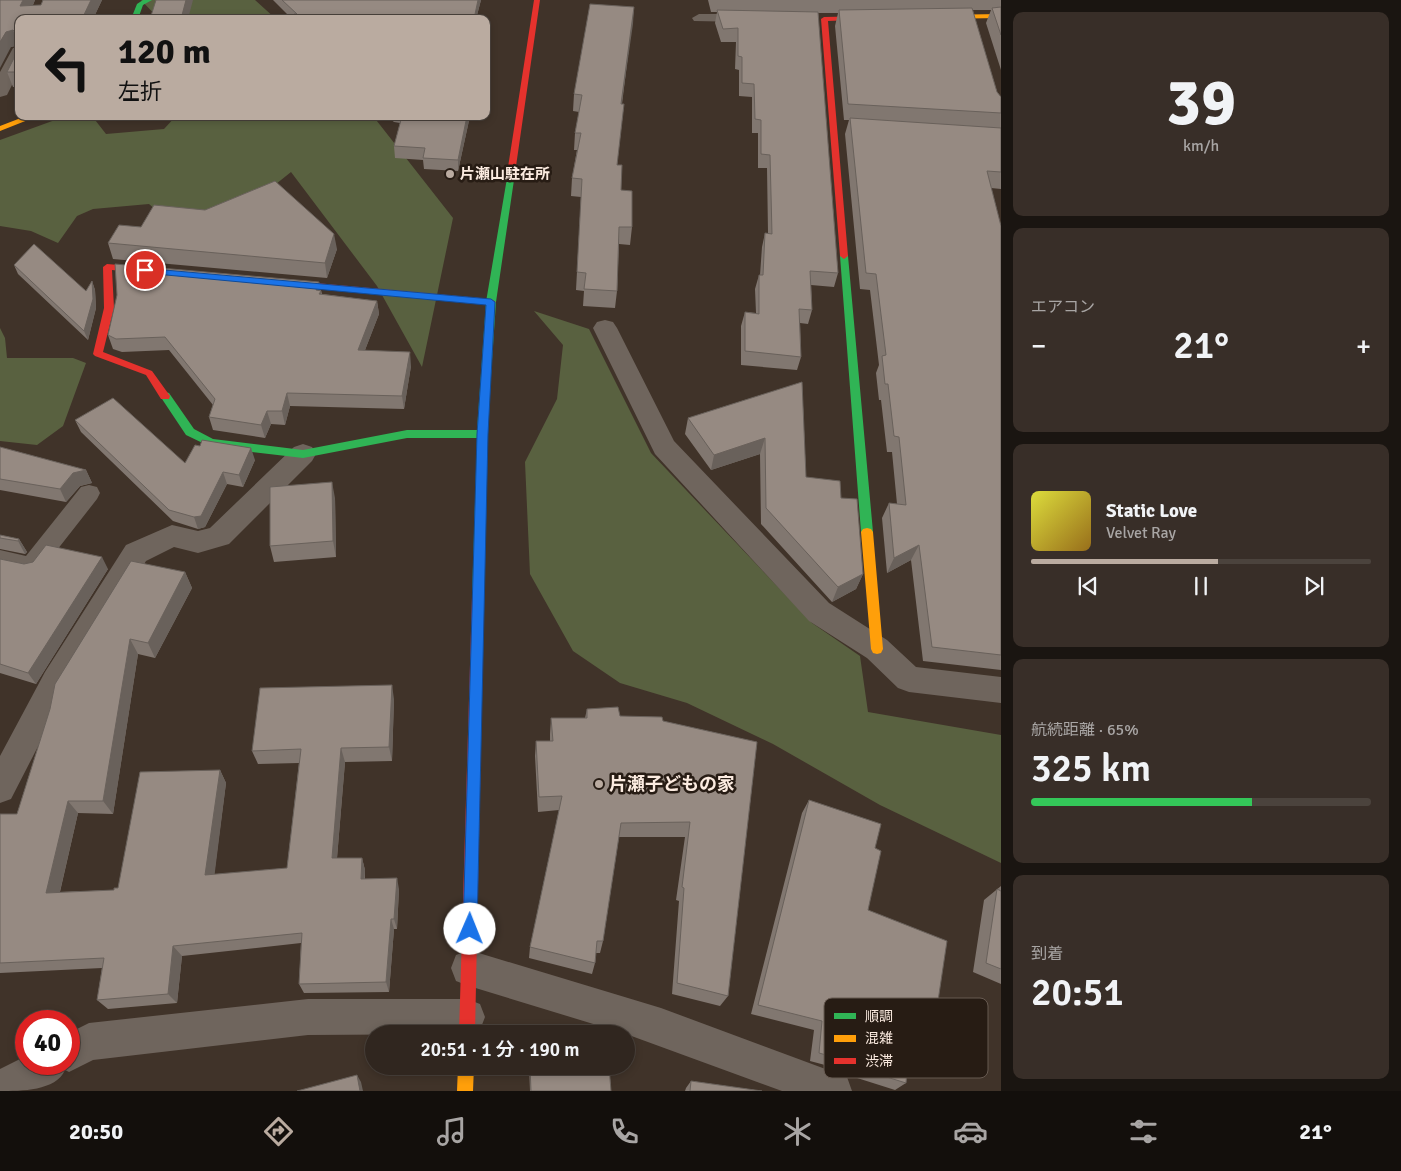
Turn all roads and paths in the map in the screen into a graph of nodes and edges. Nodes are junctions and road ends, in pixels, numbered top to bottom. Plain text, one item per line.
1 (149, 0) edge
2 (537, 0) edge
3 (136, 15) edge
4 (974, 16) junction
5 (1001, 16) edge
6 (924, 17) edge
7 (699, 18) dead end
8 (757, 18) edge
9 (884, 18) edge
10 (980, 34) edge
11 (15, 60) edge
12 (0, 91) edge
13 (23, 120) edge
14 (833, 127) junction
15 (0, 128) edge
16 (853, 128) edge
17 (166, 272) edge
18 (274, 282) edge
19 (491, 302) junction
20 (605, 328) dead end
21 (482, 434) junction
22 (303, 454) junction
23 (88, 494) dead end
24 (0, 559) edge
25 (878, 649) junction
26 (1001, 690) edge
27 (0, 788) edge
28 (469, 968) junction
29 (449, 1025) edge
30 (467, 1025) edge
31 (80, 1047) edge
32 (28, 1075) edge
33 (466, 1075) edge
34 (0, 1090) edge
35 (465, 1091) edge
36 (833, 1091) edge

1 - 3 street
2 - 19 street
4 - 5 street
4 - 6 street
4 - 10 street
7 - 8 lane
9 - 14 street
11 - 12 street
13 - 15 street
14 - 16 street
14 - 25 street
17 - 22 street
18 - 19 street
19 - 21 street
20 - 25 street
21 - 22 street
21 - 28 street
22 - 27 street
23 - 24 lane
25 - 26 street
28 - 30 street
28 - 36 street
29 - 31 street
32 - 34 street
33 - 35 street

